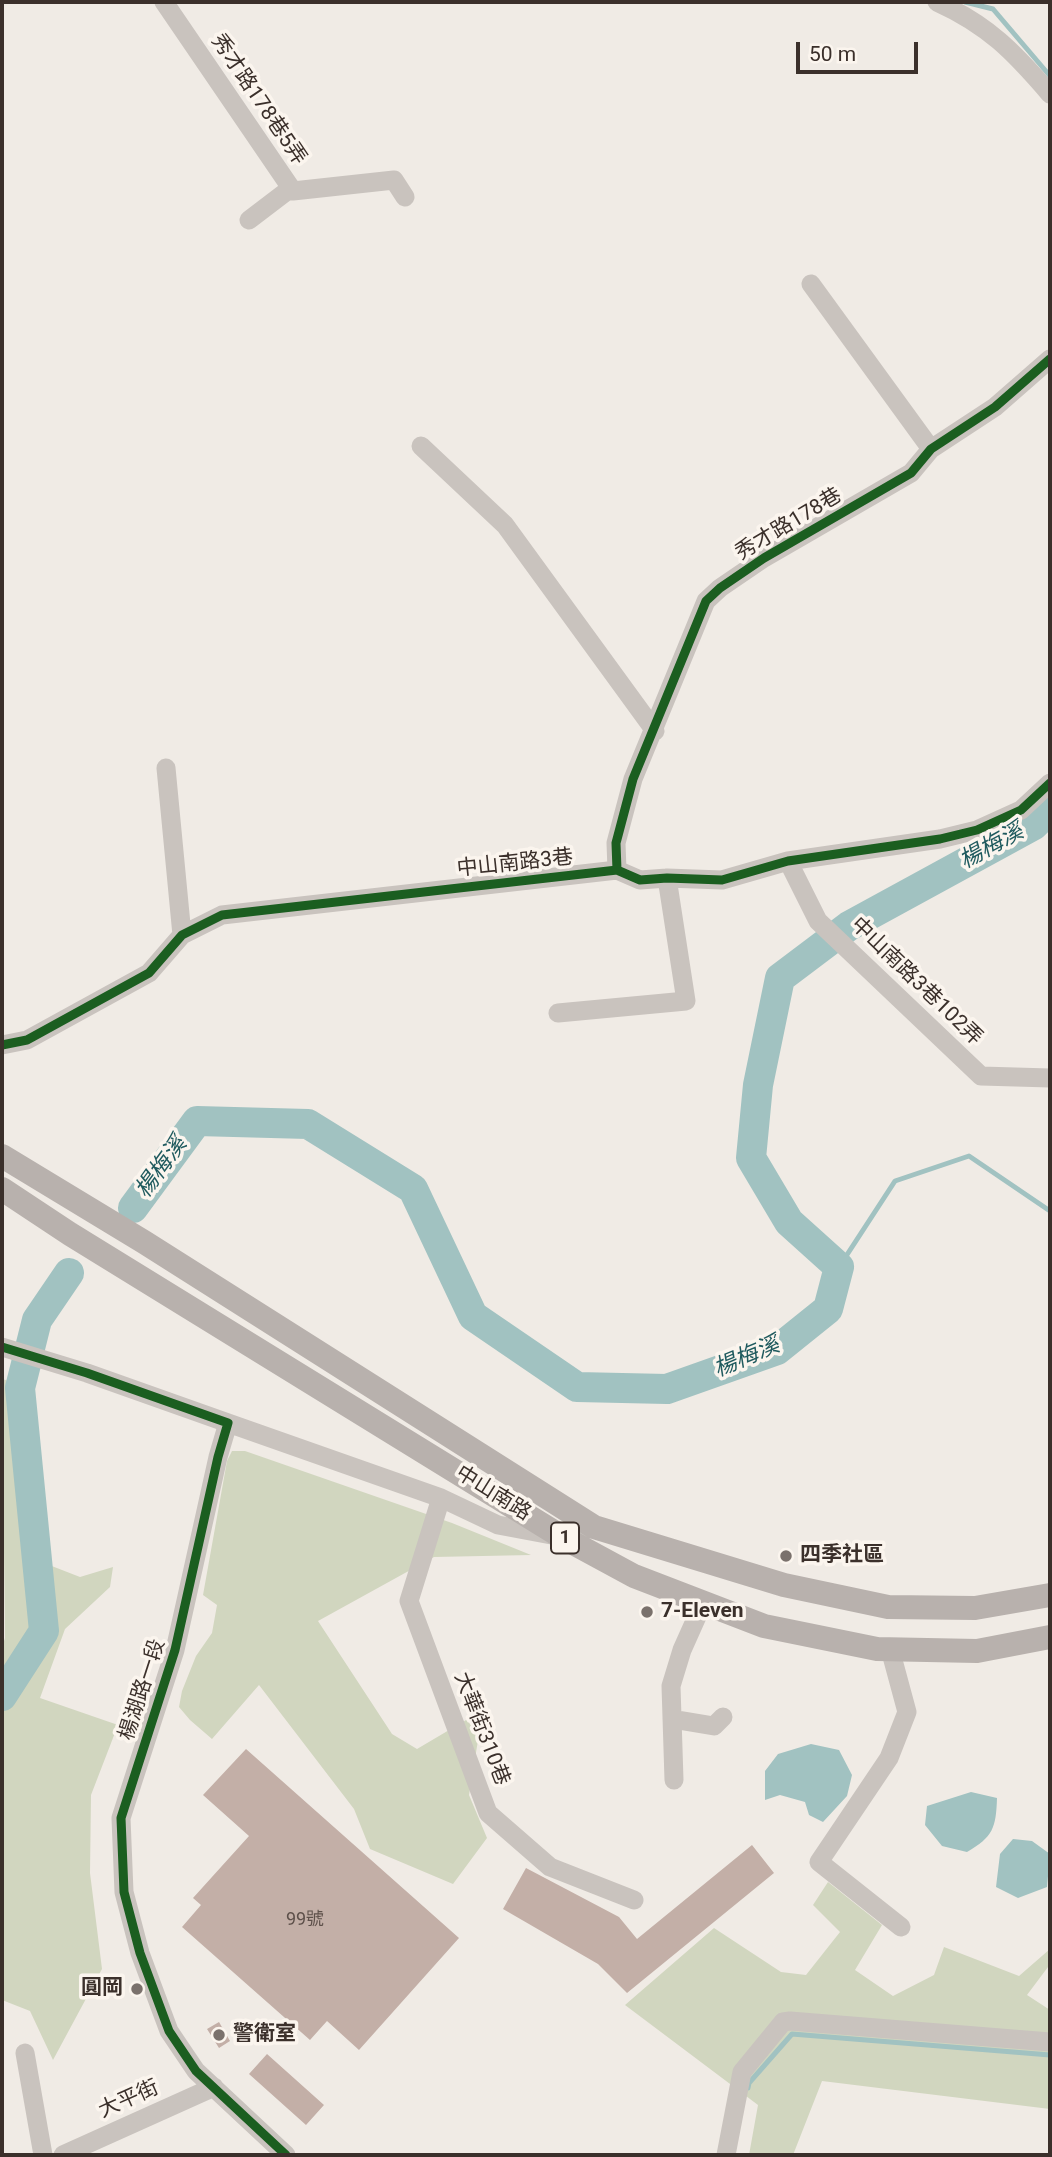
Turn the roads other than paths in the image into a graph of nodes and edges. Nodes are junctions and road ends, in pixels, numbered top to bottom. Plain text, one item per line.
1 (164, 2) edge
2 (937, 2) edge
3 (1050, 94) edge
4 (291, 188) junction
5 (405, 197) dead end
6 (249, 220) dead end
7 (811, 284) dead end
8 (1050, 359) edge
9 (421, 446) dead end
10 (930, 449) junction
11 (654, 731) junction
12 (166, 768) dead end
13 (1050, 783) edge
14 (788, 860) junction
15 (617, 870) junction
16 (667, 877) junction
17 (182, 935) junction
18 (558, 1013) dead end
19 (2, 1045) edge
20 (1050, 1078) edge
21 (2, 1156) edge
22 (2, 1189) edge
23 (2, 1347) edge
24 (228, 1423) junction
25 (441, 1498) junction
26 (594, 1527) junction
27 (562, 1537) junction
28 (1050, 1595) edge
29 (703, 1603) junction
30 (1050, 1637) edge
31 (890, 1649) junction
32 (723, 1717) dead end
33 (672, 1719) junction
34 (674, 1780) dead end
35 (634, 1900) dead end
36 (901, 1927) dead end
37 (1050, 2042) edge
38 (25, 2053) dead end
39 (214, 2087) junction
40 (43, 2155) edge
41 (63, 2155) edge
42 (286, 2155) edge
43 (726, 2155) edge

1 - 4 street, 秀才路178巷5弄
2 - 3 street
4 - 5 street, 秀才路178巷5弄
4 - 6 street
7 - 10 street
8 - 10 street, 秀才路178巷
9 - 11 street
10 - 11 street, 秀才路178巷
11 - 15 street, 秀才路178巷
12 - 17 street
13 - 14 street, 中山南路3巷
14 - 16 street, 中山南路3巷
14 - 20 street, 中山南路3巷102弄
15 - 16 street, 中山南路3巷
15 - 17 street, 中山南路3巷
16 - 18 street
17 - 19 street, 中山南路3巷
21 - 26 main road, 中山南路 / 1
22 - 27 main road, 中山南路 / 1
23 - 24 street
24 - 25 street
24 - 39 street, 楊湖路一段
25 - 27 street
25 - 35 street, 大華街310巷
26 - 27 street
26 - 28 main road, 中山南路 / 1
27 - 29 main road, 中山南路 / 1
29 - 31 main road, 中山南路 / 1
29 - 33 street
30 - 31 main road, 中山南路 / 1
31 - 36 street
32 - 33 street
33 - 34 street
37 - 43 street
38 - 40 street
39 - 41 street, 大平街
39 - 42 street, 楊湖路一段

